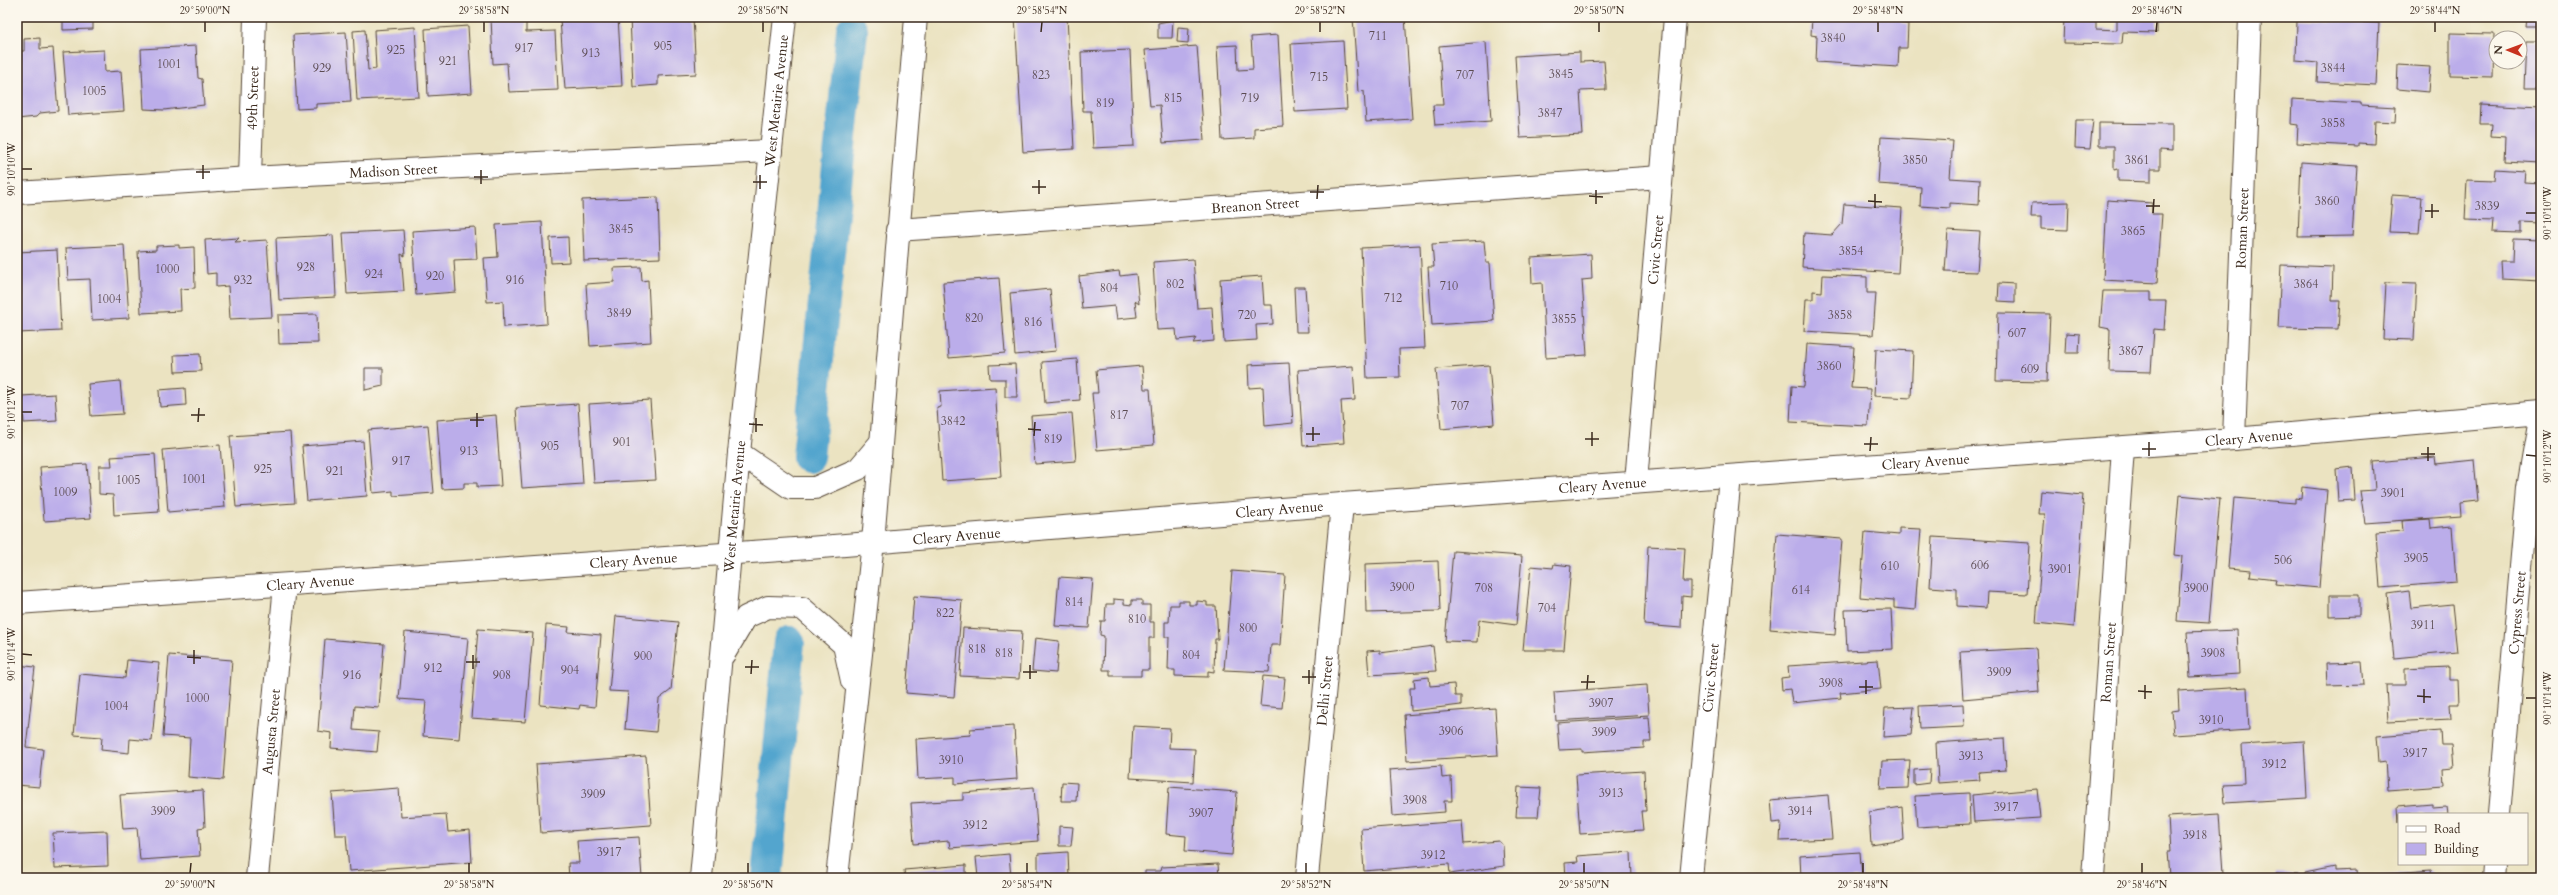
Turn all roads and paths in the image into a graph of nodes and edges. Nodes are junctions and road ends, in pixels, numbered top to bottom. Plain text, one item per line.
1 (255, 17) edge
2 (785, 17) edge
3 (906, 17) edge
4 (916, 17) edge
5 (1675, 17) edge
6 (2250, 17) edge
7 (912, 50) junction
8 (771, 150) junction
9 (1661, 177) junction
10 (250, 178) junction
11 (17, 193) edge
12 (897, 230) junction
13 (2541, 412) edge
14 (2234, 440) junction
15 (881, 442) junction
16 (2123, 448) junction
17 (739, 453) junction
18 (1730, 477) junction
19 (1636, 482) junction
20 (1342, 504) junction
21 (873, 542) junction
22 (730, 553) junction
23 (286, 585) junction
24 (17, 603) edge
25 (721, 659) junction
26 (856, 702) junction
27 (2499, 813) edge
28 (2494, 865) edge
29 (257, 878) edge
30 (701, 878) edge
31 (837, 878) edge
32 (1307, 878) edge
33 (1691, 878) edge
34 (2092, 878) edge
35 (2493, 878) edge

1 - 10 street, 49th Street
2 - 8 street, West Metairie Avenue
3 - 7 street
4 - 7 street
5 - 9 street, Civic Street
6 - 14 street, Roman Street
7 - 12 street
8 - 10 street, Madison Street
8 - 17 street, West Metairie Avenue
9 - 12 street, Breanon Street
9 - 19 street, Civic Street
10 - 11 street, Madison Street
12 - 15 street
13 - 14 street, Cleary Avenue
13 - 27 street, Cypress Street
14 - 16 street, Cleary Avenue
15 - 17 street
15 - 21 street
16 - 18 street, Cleary Avenue
16 - 34 street, Roman Street
17 - 22 street, West Metairie Avenue
18 - 19 street, Cleary Avenue
18 - 33 street, Civic Street
19 - 20 street, Cleary Avenue
20 - 21 street, Cleary Avenue
20 - 32 street, Delhi Street
21 - 22 street, Cleary Avenue
21 - 26 street
22 - 23 street, Cleary Avenue
22 - 25 street, West Metairie Avenue
23 - 24 street, Cleary Avenue
23 - 29 street, Augusta Street
25 - 26 street
25 - 30 street, West Metairie Avenue
26 - 31 street
28 - 35 street

